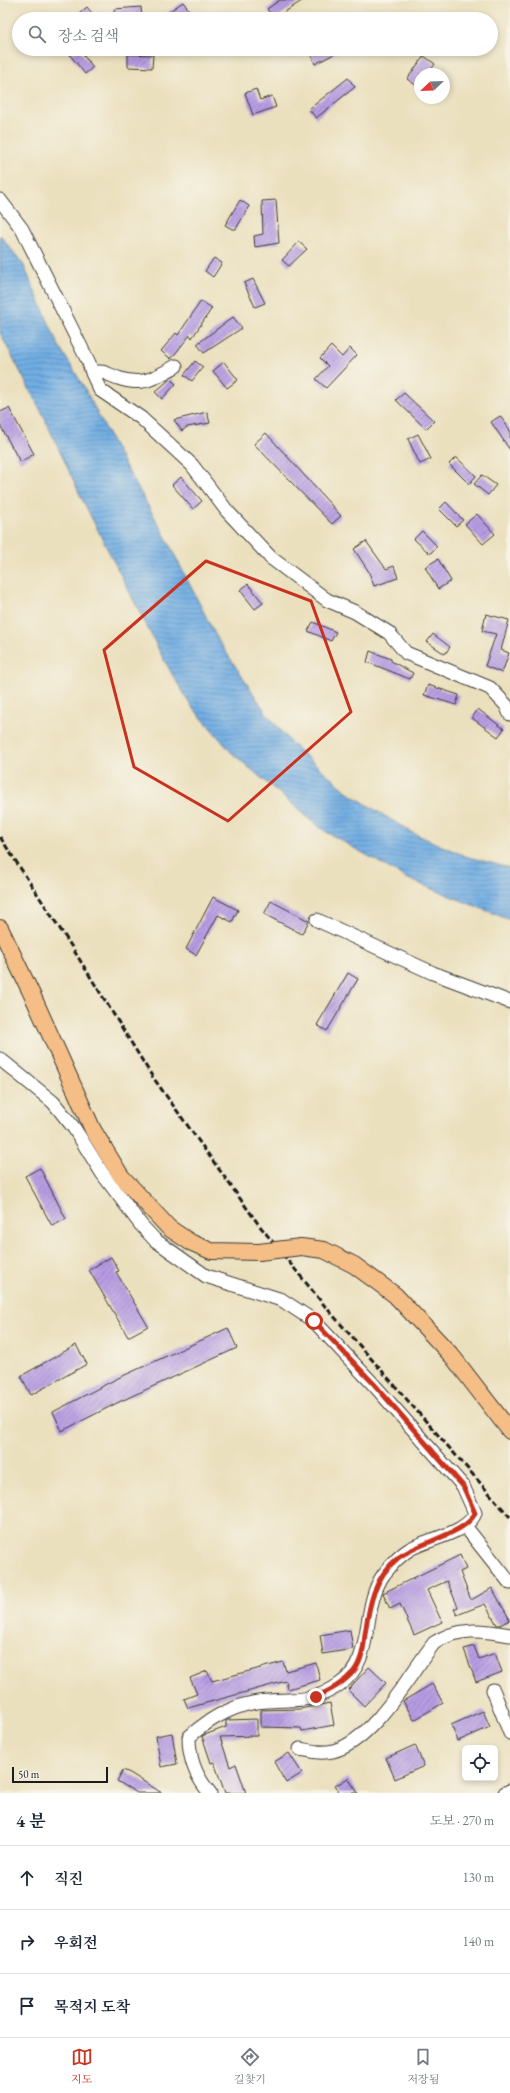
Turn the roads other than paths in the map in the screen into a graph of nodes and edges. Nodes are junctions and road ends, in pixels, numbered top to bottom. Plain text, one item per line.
1 (0, 200) edge
2 (176, 366) dead end
3 (92, 373) junction
4 (510, 714) edge
5 (317, 920) dead end
6 (0, 928) edge
7 (510, 1002) edge
8 (0, 1059) edge
9 (169, 1228) junction
10 (155, 1240) junction
11 (510, 1431) edge
12 (465, 1526) junction
13 (510, 1583) edge
14 (510, 1635) edge
15 (493, 1690) dead end
16 (510, 1733) edge
17 (300, 1749) dead end
18 (510, 1791) edge
19 (210, 1793) edge
20 (505, 1793) edge

1 - 3 street
2 - 3 street
3 - 4 street
5 - 7 street
6 - 9 main road
8 - 10 street
9 - 10 street
9 - 11 main road, bridge
10 - 12 street
12 - 13 street
12 - 19 street
14 - 17 street
15 - 16 street
18 - 20 street

